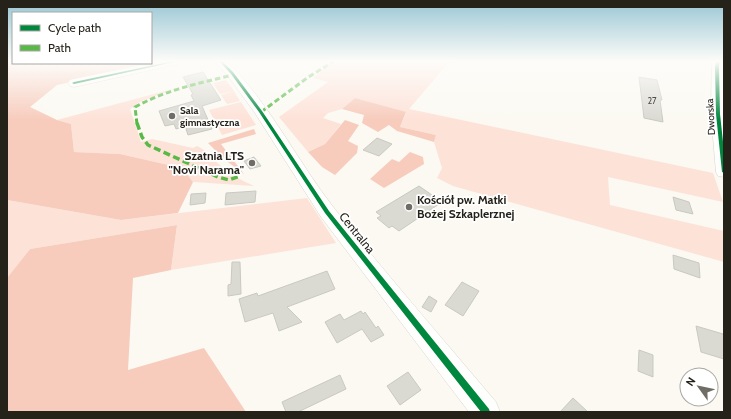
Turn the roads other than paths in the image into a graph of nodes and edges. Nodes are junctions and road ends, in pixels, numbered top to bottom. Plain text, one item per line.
1 (86, 81) edge
2 (238, 81) edge
3 (718, 81) edge
4 (74, 83) dead end
5 (724, 172) edge
6 (486, 412) edge

1 - 4 street
2 - 6 street, Centralna
3 - 5 street, Dworska

